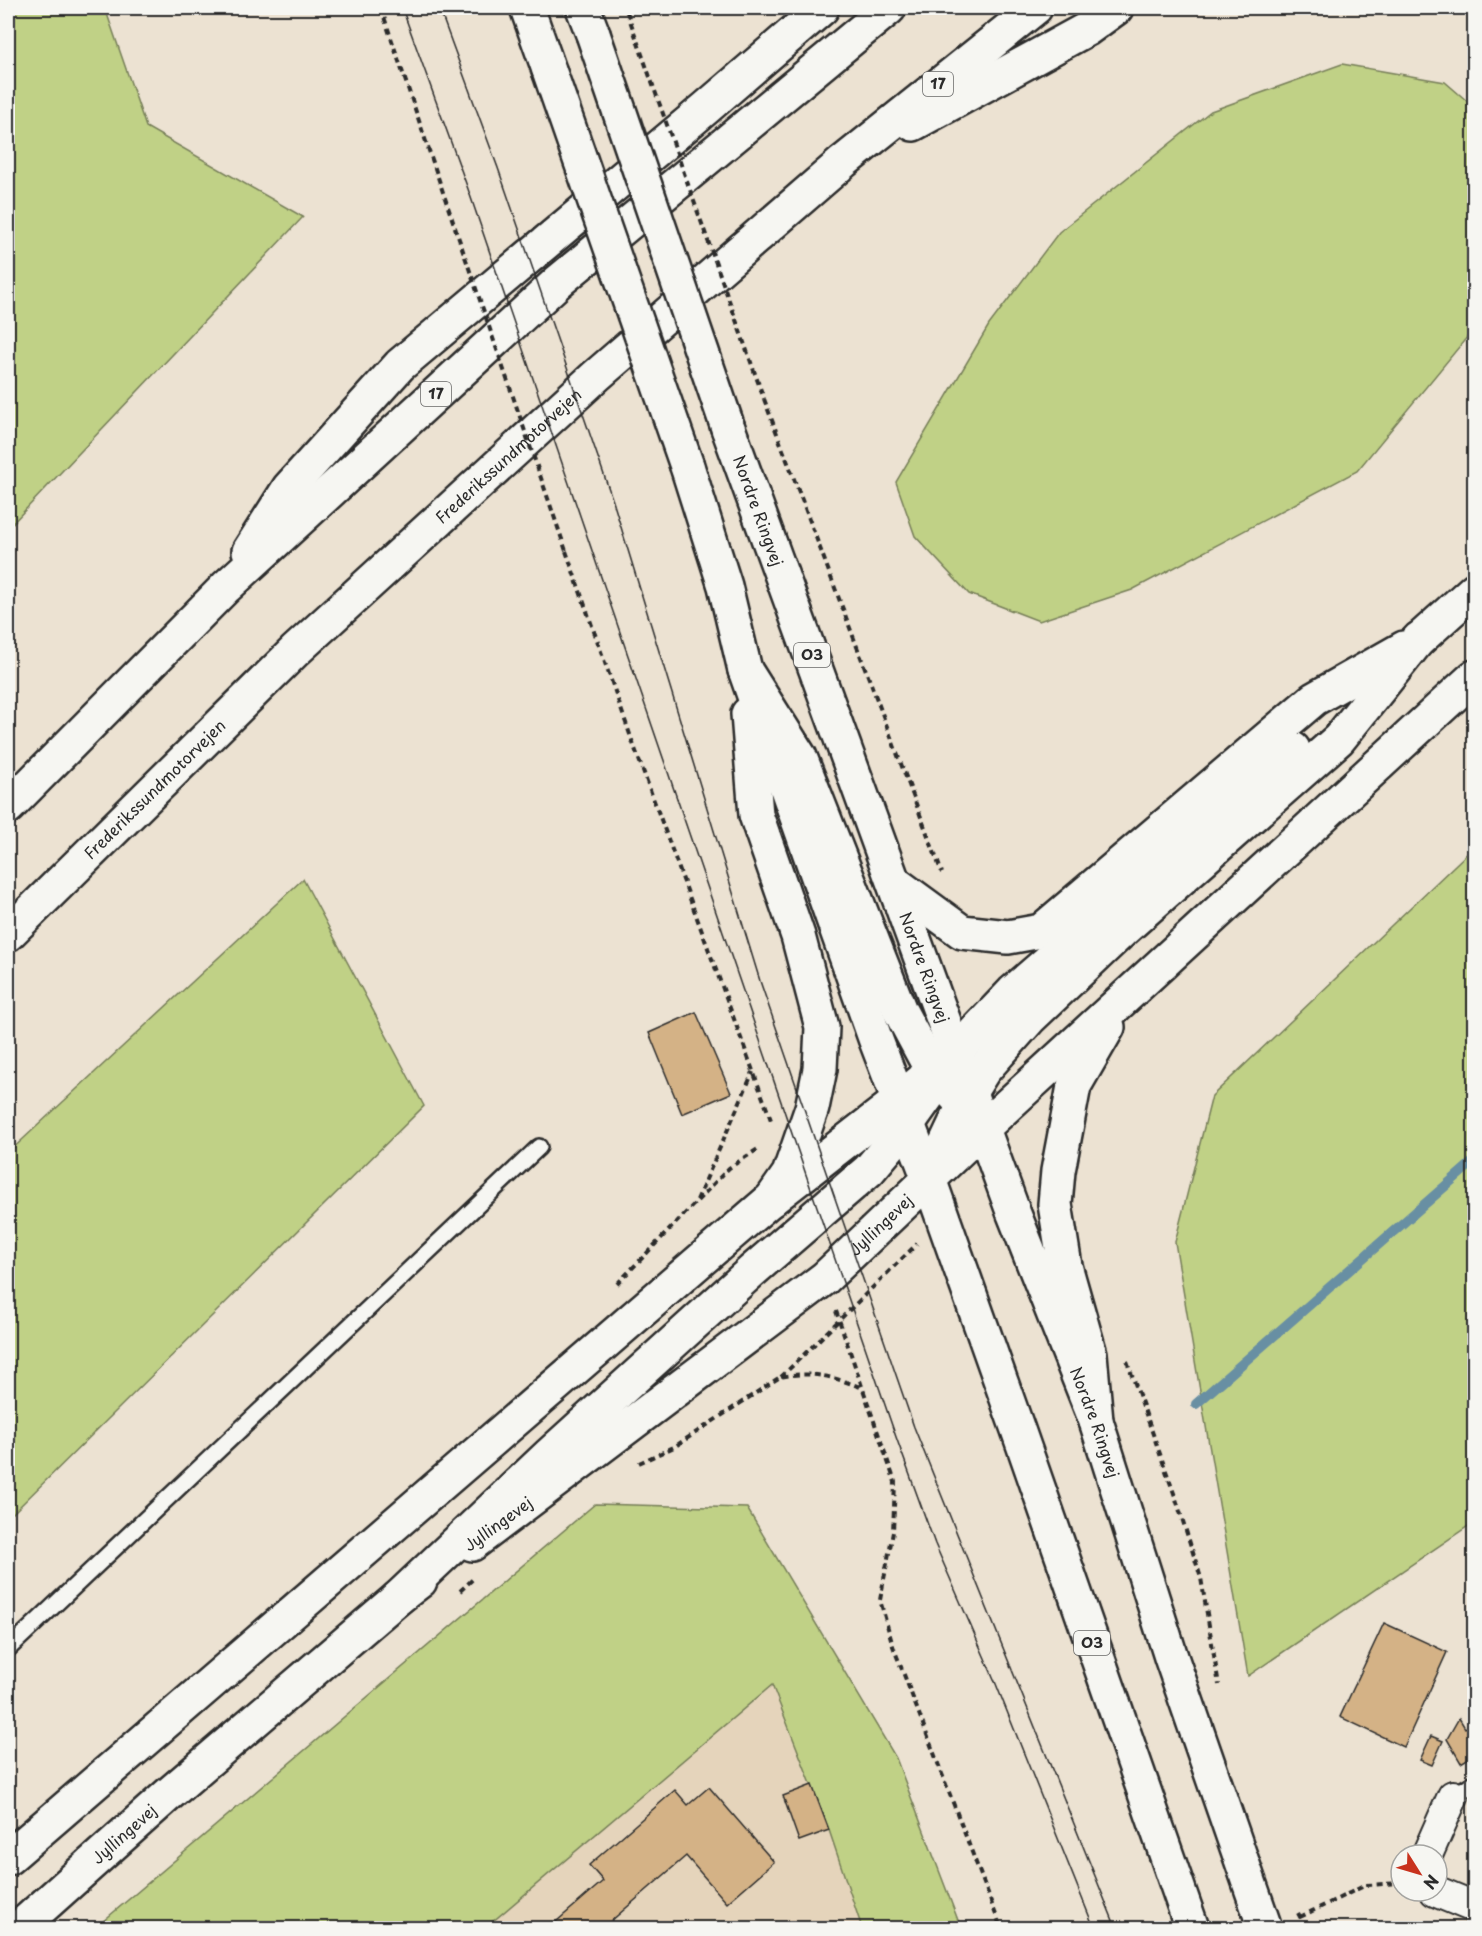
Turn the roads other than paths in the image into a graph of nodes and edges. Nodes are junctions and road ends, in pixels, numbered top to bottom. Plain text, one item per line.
1 (527, 8) edge
2 (822, 8) edge
3 (889, 8) edge
4 (1035, 8) edge
5 (1116, 8) edge
6 (588, 21) edge
7 (843, 162) junction
8 (226, 587) junction
9 (1474, 590) edge
10 (1419, 639) junction
11 (745, 670) junction
12 (1474, 677) edge
13 (8, 807) edge
14 (895, 883) junction
15 (8, 934) edge
16 (1123, 1000) junction
17 (942, 1068) junction
18 (972, 1108) junction
19 (902, 1113) junction
20 (539, 1147) dead end
21 (929, 1179) junction
22 (771, 1200) junction
23 (1096, 1421) junction
24 (398, 1598) junction
25 (8, 1649) edge
26 (1464, 1789) edge
27 (1434, 1843) edge
28 (8, 1858) edge
29 (1449, 1897) edge
30 (1474, 1908) edge
31 (19, 1929) edge
32 (1192, 1929) edge
33 (1265, 1929) edge

1 - 11 main road, O3, bridge
2 - 8 main road
3 - 8 main road, 17
4 - 7 main road, Frederikssundmotorvejen / 17
5 - 7 main road
6 - 14 main road, Nordre Ringvej / O3, bridge
7 - 15 main road, Frederikssundmotorvejen / 17
8 - 13 main road, 17
9 - 10 main road
10 - 14 main road
10 - 17 main road
10 - 18 main road
11 - 17 main road
11 - 19 main road, O3
11 - 22 main road
12 - 16 main road
14 - 17 main road, Nordre Ringvej / O3
16 - 18 main road
16 - 23 main road, O3
17 - 18 main road, Nordre Ringvej / O3
17 - 19 main road
18 - 21 main road
18 - 23 main road, Nordre Ringvej / O3
19 - 21 main road, O3
19 - 22 main road
19 - 24 main road
20 - 25 lane
21 - 24 main road, Jyllingevej
21 - 32 main road, O3
22 - 28 main road
23 - 33 main road, Nordre Ringvej / O3
24 - 31 main road, Jyllingevej
26 - 27 street
29 - 30 street

